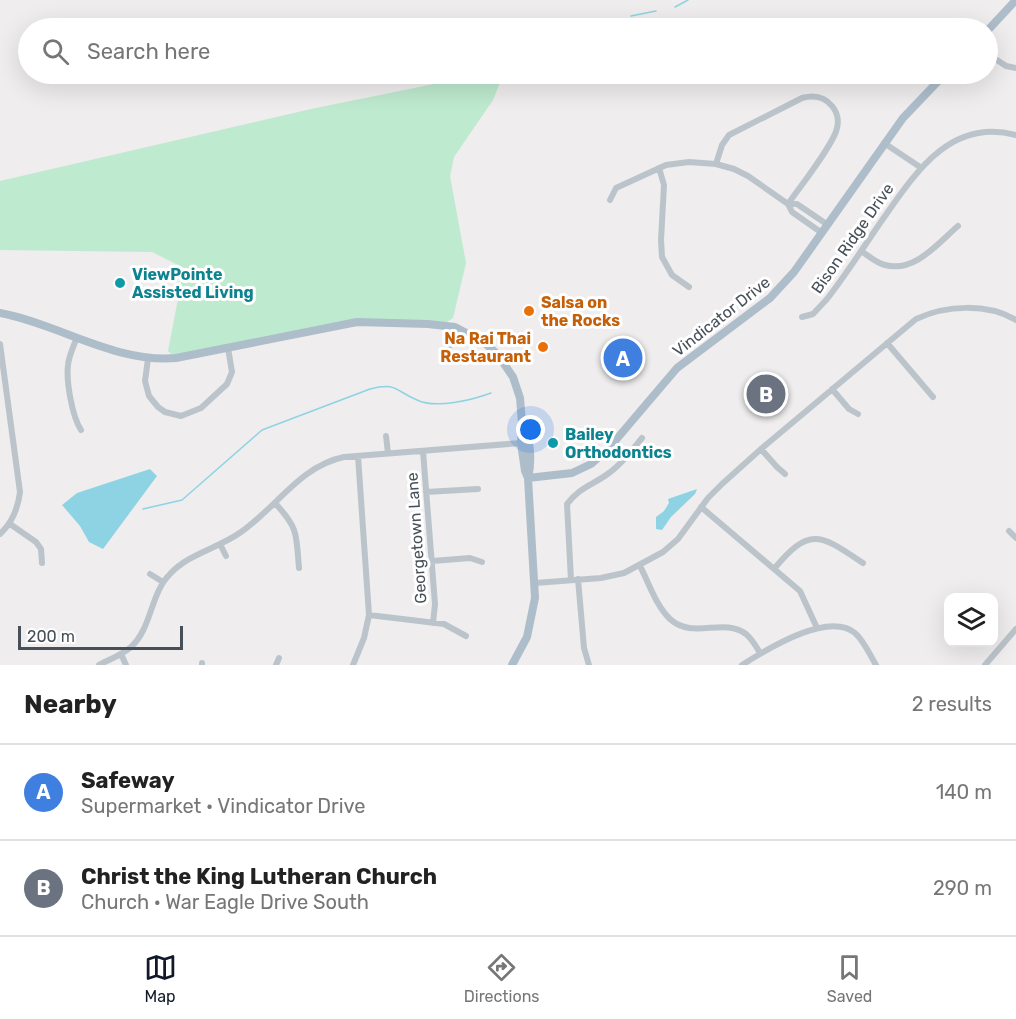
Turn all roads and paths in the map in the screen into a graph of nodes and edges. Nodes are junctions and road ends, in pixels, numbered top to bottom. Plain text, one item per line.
1 (1016, 0) edge
2 (998, 19) edge
3 (998, 61) edge
4 (1016, 69) edge
5 (935, 84) edge
6 (1016, 135) edge
7 (884, 143) junction
8 (716, 164) junction
9 (920, 167) junction
10 (658, 168) junction
11 (610, 200) dead end
12 (788, 204) junction
13 (828, 225) junction
14 (958, 226) dead end
15 (822, 233) junction
16 (861, 251) junction
17 (689, 287) dead end
18 (0, 314) edge
19 (802, 317) dead end
20 (1016, 320) edge
21 (455, 327) junction
22 (77, 337) junction
23 (887, 343) junction
24 (0, 344) edge
25 (449, 347) dead end
26 (228, 348) junction
27 (148, 359) junction
28 (2, 374) edge
29 (832, 389) junction
30 (933, 397) dead end
31 (858, 414) dead end
32 (522, 423) junction
33 (81, 430) dead end
34 (386, 436) dead end
35 (642, 438) dead end
36 (521, 443) junction
37 (761, 449) junction
38 (423, 451) junction
39 (388, 453) junction
40 (358, 456) junction
41 (785, 474) dead end
42 (528, 478) junction
43 (478, 489) dead end
44 (426, 492) junction
45 (275, 503) junction
46 (701, 507) junction
47 (10, 524) junction
48 (1009, 531) dead end
49 (0, 534) edge
50 (1016, 538) edge
51 (220, 544) junction
52 (226, 556) dead end
53 (432, 561) junction
54 (482, 562) dead end
55 (863, 563) dead end
56 (42, 564) dead end
57 (640, 566) junction
58 (299, 568) dead end
59 (774, 569) junction
60 (150, 574) dead end
61 (575, 580) junction
62 (163, 582) junction
63 (535, 583) junction
64 (369, 615) junction
65 (433, 622) junction
66 (817, 628) junction
67 (1016, 629) edge
68 (466, 636) dead end
69 (760, 653) junction
70 (121, 654) junction
71 (99, 665) edge
72 (126, 665) edge
73 (353, 665) edge
74 (512, 665) edge
75 (589, 665) edge
76 (742, 665) edge
77 (876, 665) edge
78 (985, 665) edge

1 - 2 main road
3 - 4 street
5 - 7 main road, Vindicator Drive
6 - 9 street, Bison Ridge Drive
7 - 9 street
7 - 13 main road, Vindicator Drive
8 - 10 street
8 - 12 street
8 - 12 street
9 - 16 street, Bison Ridge Drive
10 - 11 street
10 - 17 street
12 - 13 street
12 - 15 street
13 - 15 main road, Vindicator Drive
14 - 16 street
15 - 42 main road, Vindicator Drive
16 - 19 street, Bison Ridge Drive
18 - 22 main road
20 - 23 street
21 - 25 street
21 - 26 main road
21 - 32 main road
22 - 27 main road
22 - 33 street
23 - 29 street
23 - 30 street
24 - 28 street
26 - 27 main road
26 - 27 street
28 - 47 street
29 - 31 street
29 - 37 street
32 - 36 main road
32 - 42 main road
34 - 39 street
35 - 61 street
36 - 38 street
36 - 42 main road
37 - 41 street
37 - 46 street
38 - 39 street
38 - 44 street, Georgetown Lane
39 - 40 street
40 - 45 street
40 - 64 street
42 - 63 main road
43 - 44 street
44 - 53 street, Georgetown Lane
45 - 51 street
45 - 58 street
46 - 57 street
46 - 59 street
47 - 49 street
47 - 56 street
48 - 50 street
51 - 52 street
51 - 62 street
53 - 54 street
53 - 65 street, Georgetown Lane
55 - 59 street
57 - 61 street
57 - 69 street
59 - 66 street
60 - 62 street
61 - 63 street
61 - 75 street
62 - 70 street
63 - 74 main road
64 - 65 street
64 - 73 street
65 - 68 street
66 - 69 street
66 - 77 street
67 - 78 street
69 - 76 street
70 - 71 street
70 - 72 street

